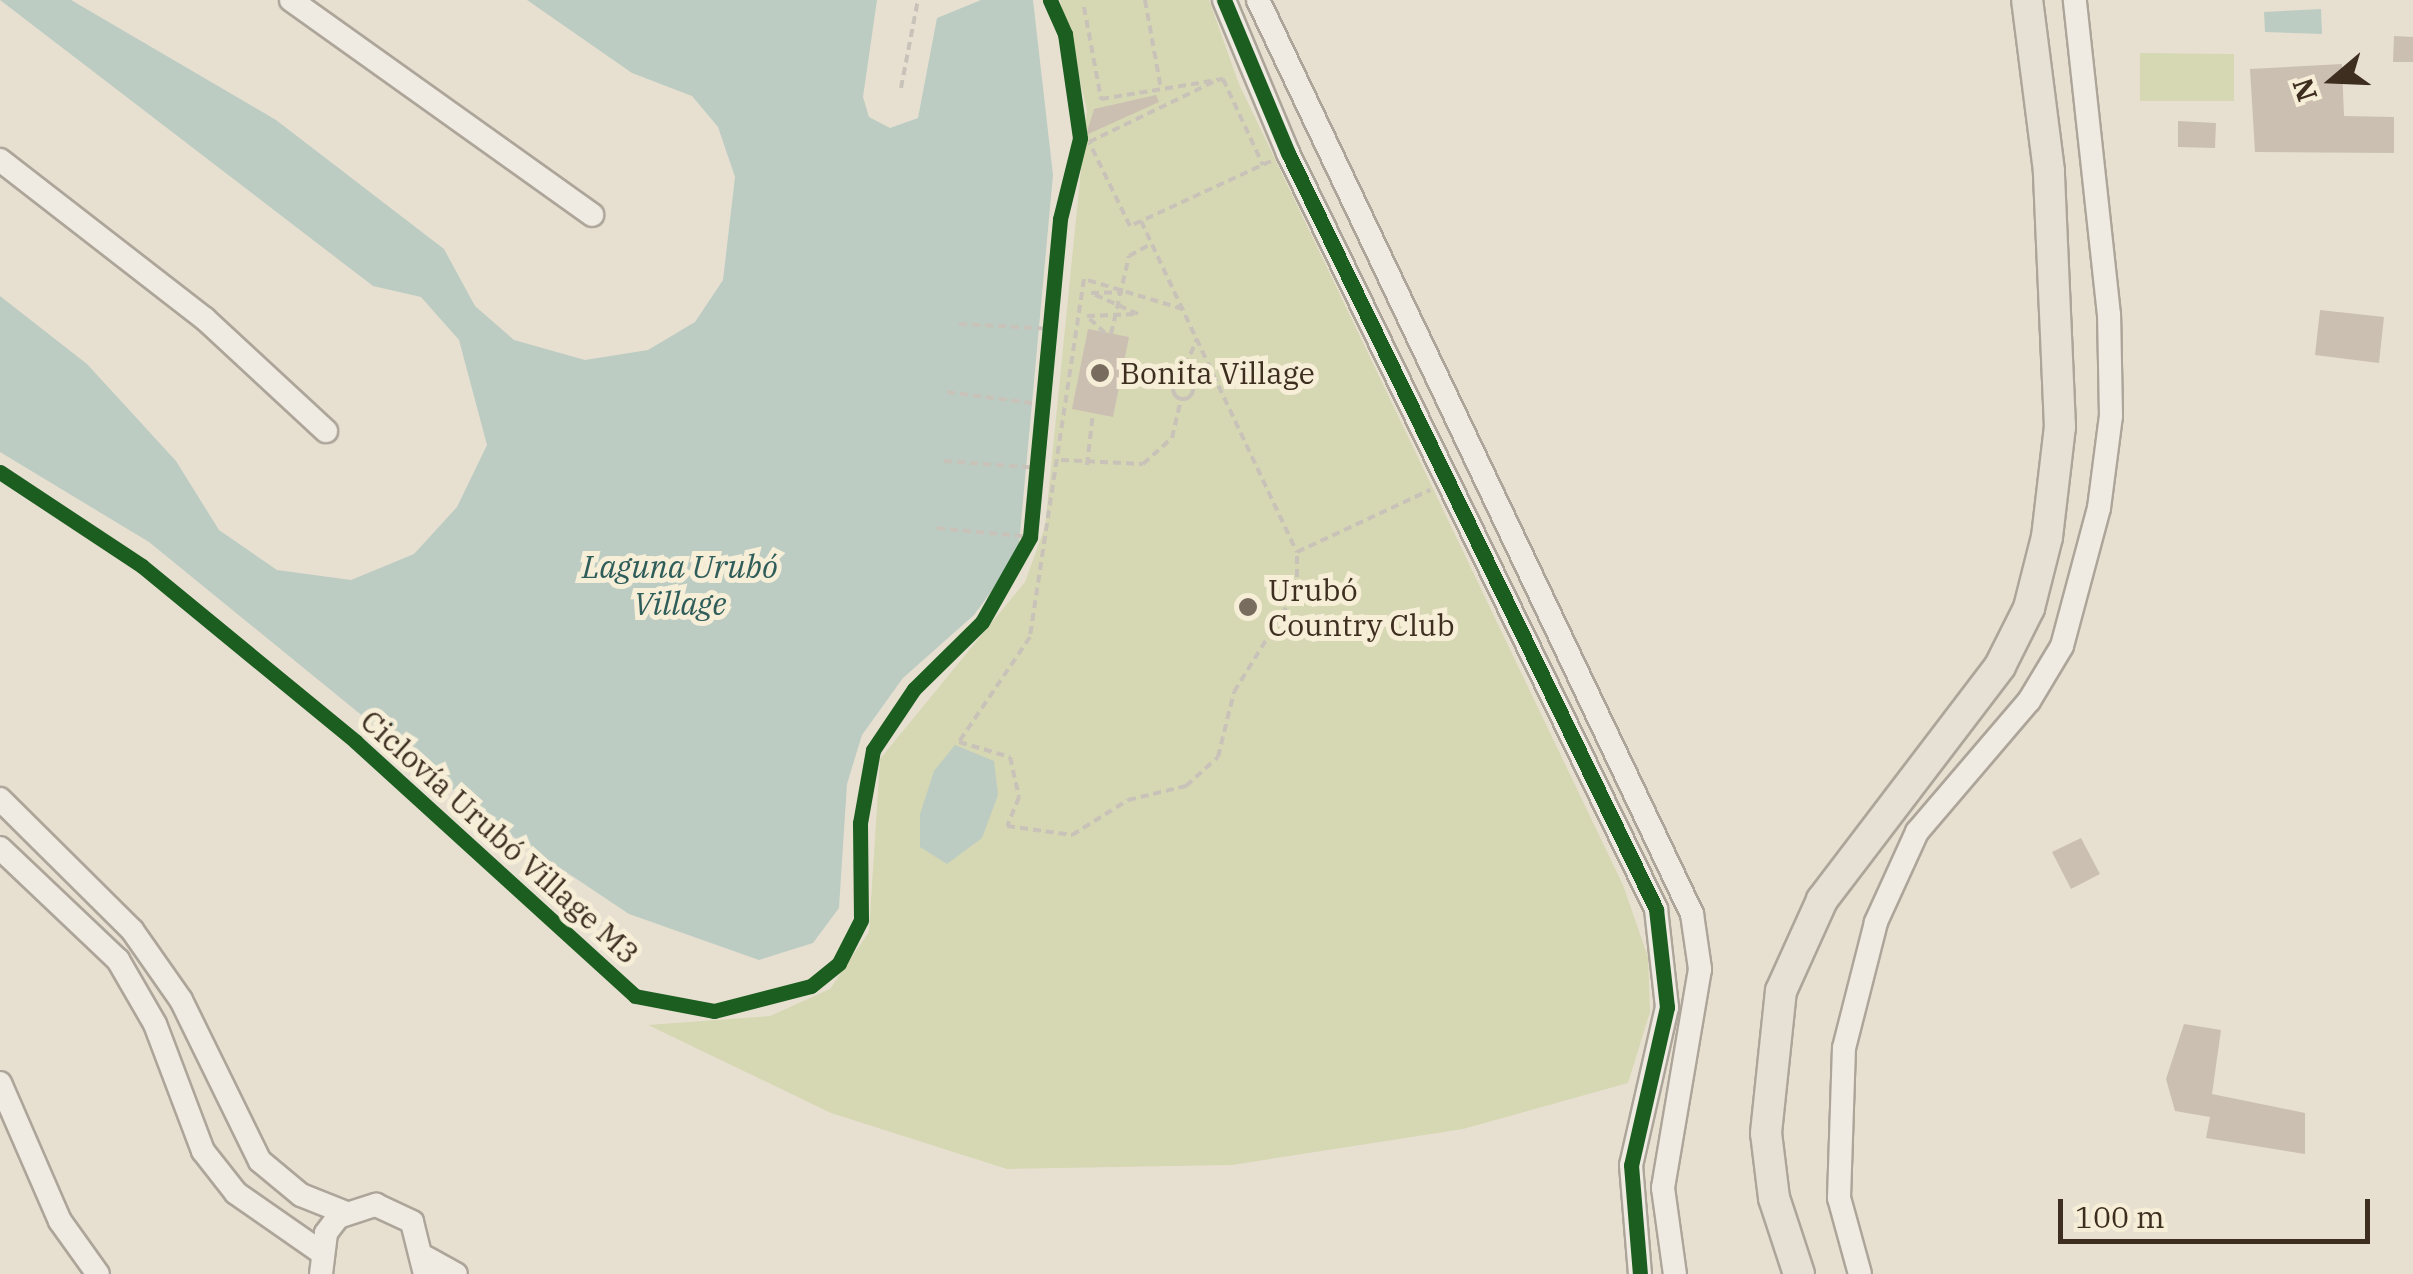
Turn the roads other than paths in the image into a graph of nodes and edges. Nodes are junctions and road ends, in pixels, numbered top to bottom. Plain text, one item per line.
1 (291, 0) edge
2 (1224, 0) edge
3 (1258, 0) edge
4 (2027, 0) edge
5 (2075, 0) edge
6 (0, 160) edge
7 (1345, 197) junction
8 (1316, 210) junction
9 (592, 215) dead end
10 (326, 431) dead end
11 (0, 799) edge
12 (0, 848) edge
13 (1698, 952) junction
14 (1668, 954) junction
15 (208, 1063) junction
16 (176, 1075) junction
17 (0, 1083) edge
18 (346, 1213) junction
19 (320, 1263) edge
20 (426, 1266) edge
21 (98, 1274) edge
22 (456, 1274) edge
23 (1640, 1274) edge
24 (1675, 1274) edge
25 (1799, 1274) edge
26 (1860, 1274) edge

1 - 9 street
2 - 8 street
3 - 7 street
4 - 25 main road
5 - 26 street
6 - 10 street
7 - 8 street
7 - 13 street
8 - 14 street
11 - 15 street
12 - 16 street
13 - 14 street
13 - 24 street
14 - 23 street
15 - 16 street
15 - 18 street
16 - 19 street
17 - 21 street
18 - 19 street
18 - 20 street
20 - 22 street

